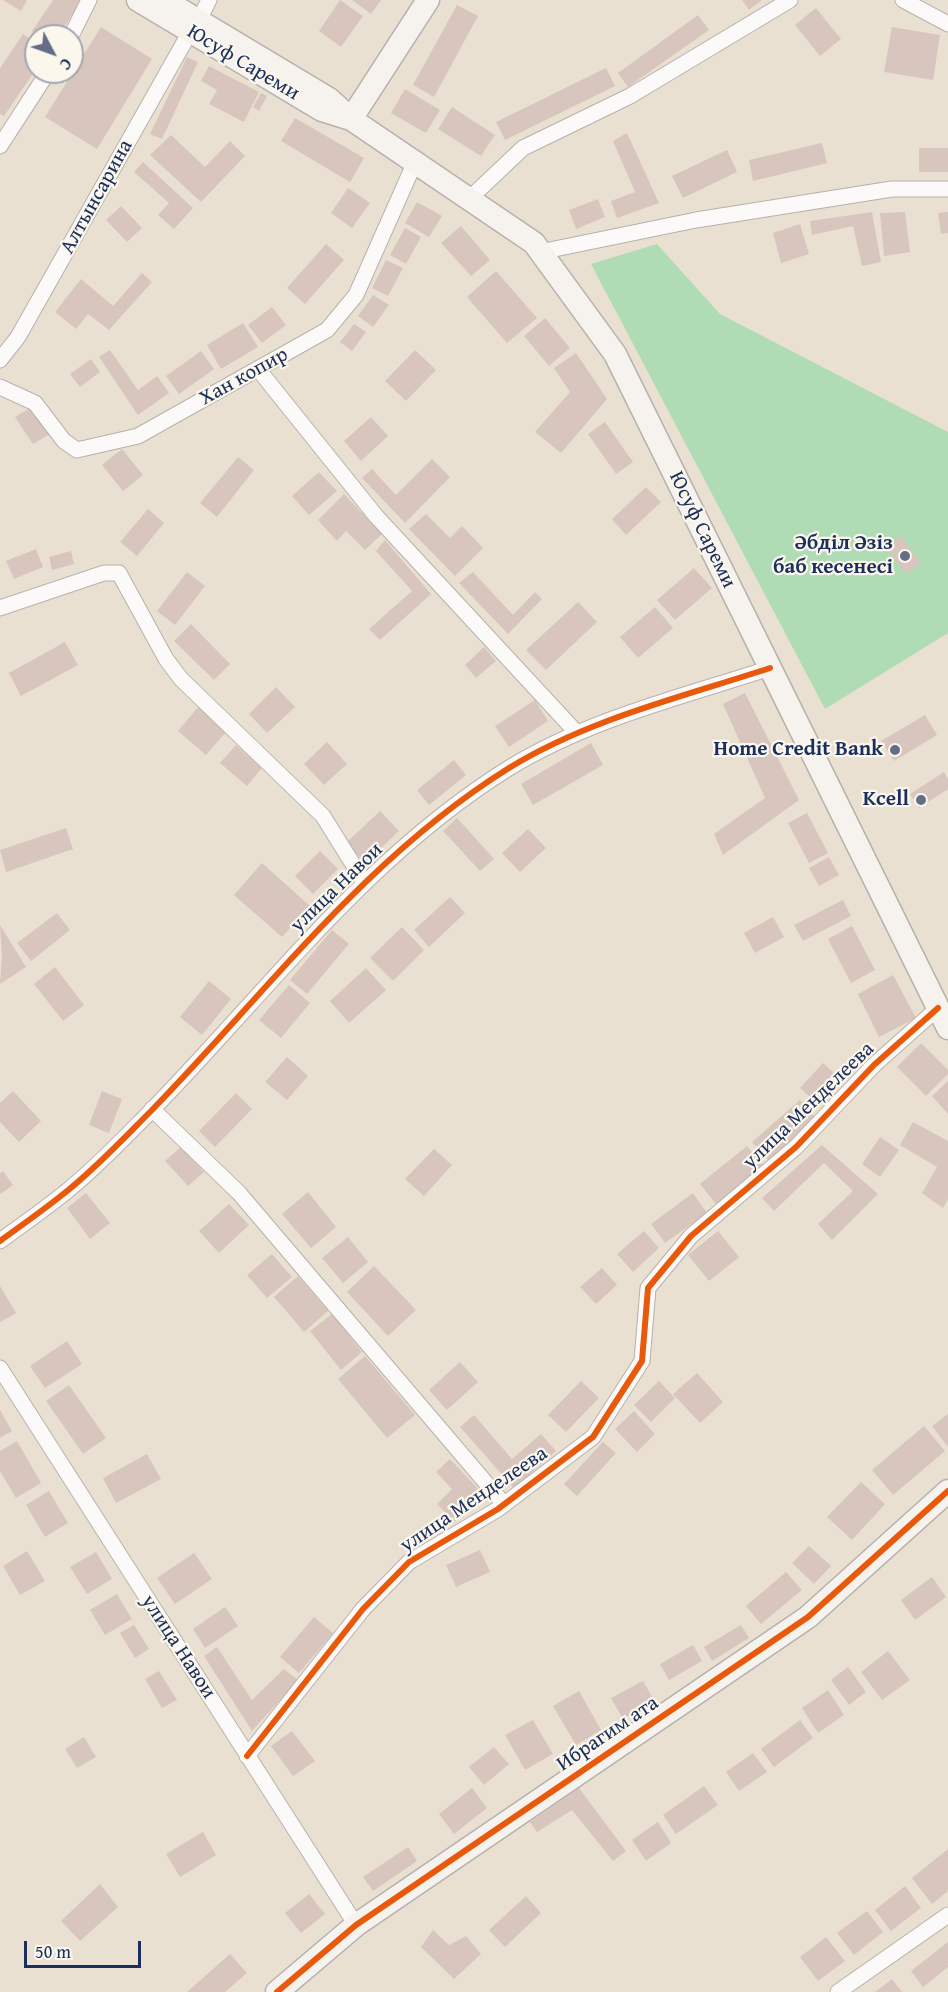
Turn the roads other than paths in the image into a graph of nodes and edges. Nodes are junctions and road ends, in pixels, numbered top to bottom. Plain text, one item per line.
1 (89, 0) edge
2 (138, 0) edge
3 (164, 0) edge
4 (209, 0) edge
5 (428, 0) edge
6 (790, 0) edge
7 (903, 0) edge
8 (77, 24) edge
9 (948, 24) edge
10 (194, 26) junction
11 (40, 84) edge
12 (351, 119) junction
13 (0, 146) edge
14 (415, 162) junction
15 (948, 189) edge
16 (469, 199) junction
17 (540, 252) junction
18 (0, 360) edge
19 (258, 369) junction
20 (0, 387) edge
21 (0, 608) edge
22 (770, 668) junction
23 (576, 732) junction
24 (364, 882) junction
25 (938, 1008) junction
26 (948, 1028) edge
27 (152, 1109) junction
28 (0, 1241) edge
29 (0, 1368) edge
30 (948, 1491) edge
31 (504, 1504) junction
32 (247, 1756) junction
33 (948, 1915) edge
34 (357, 1925) junction
35 (277, 1992) edge
36 (838, 1992) edge

1 - 8 street
2 - 10 main road, Юсуф Сареми
3 - 10 main road, Юсуф Сареми
4 - 10 street, Алтынсарина
5 - 12 main road
6 - 16 street
7 - 9 street
10 - 12 main road, Юсуф Сареми
10 - 18 street, Алтынсарина
11 - 13 street
12 - 14 main road, Юсуф Сареми
14 - 16 main road, Юсуф Сареми
14 - 19 street, Хан копир
15 - 17 street
16 - 17 main road, Юсуф Сареми
17 - 22 main road, Юсуф Сареми
19 - 20 street, Хан копир
19 - 23 street
21 - 24 street
22 - 23 street, улица Навои
22 - 25 main road, Юсуф Сареми
23 - 24 street, улица Навои
24 - 27 street, улица Навои
25 - 26 main road, Юсуф Сареми
25 - 31 street, улица Менделеева
27 - 28 street, улица Навои
27 - 31 street
29 - 32 street, улица Навои
30 - 34 main road, Ибрагим ата
31 - 32 street, улица Менделеева
32 - 34 street, улица Навои
33 - 36 street
34 - 35 main road, Ибрагим ата

